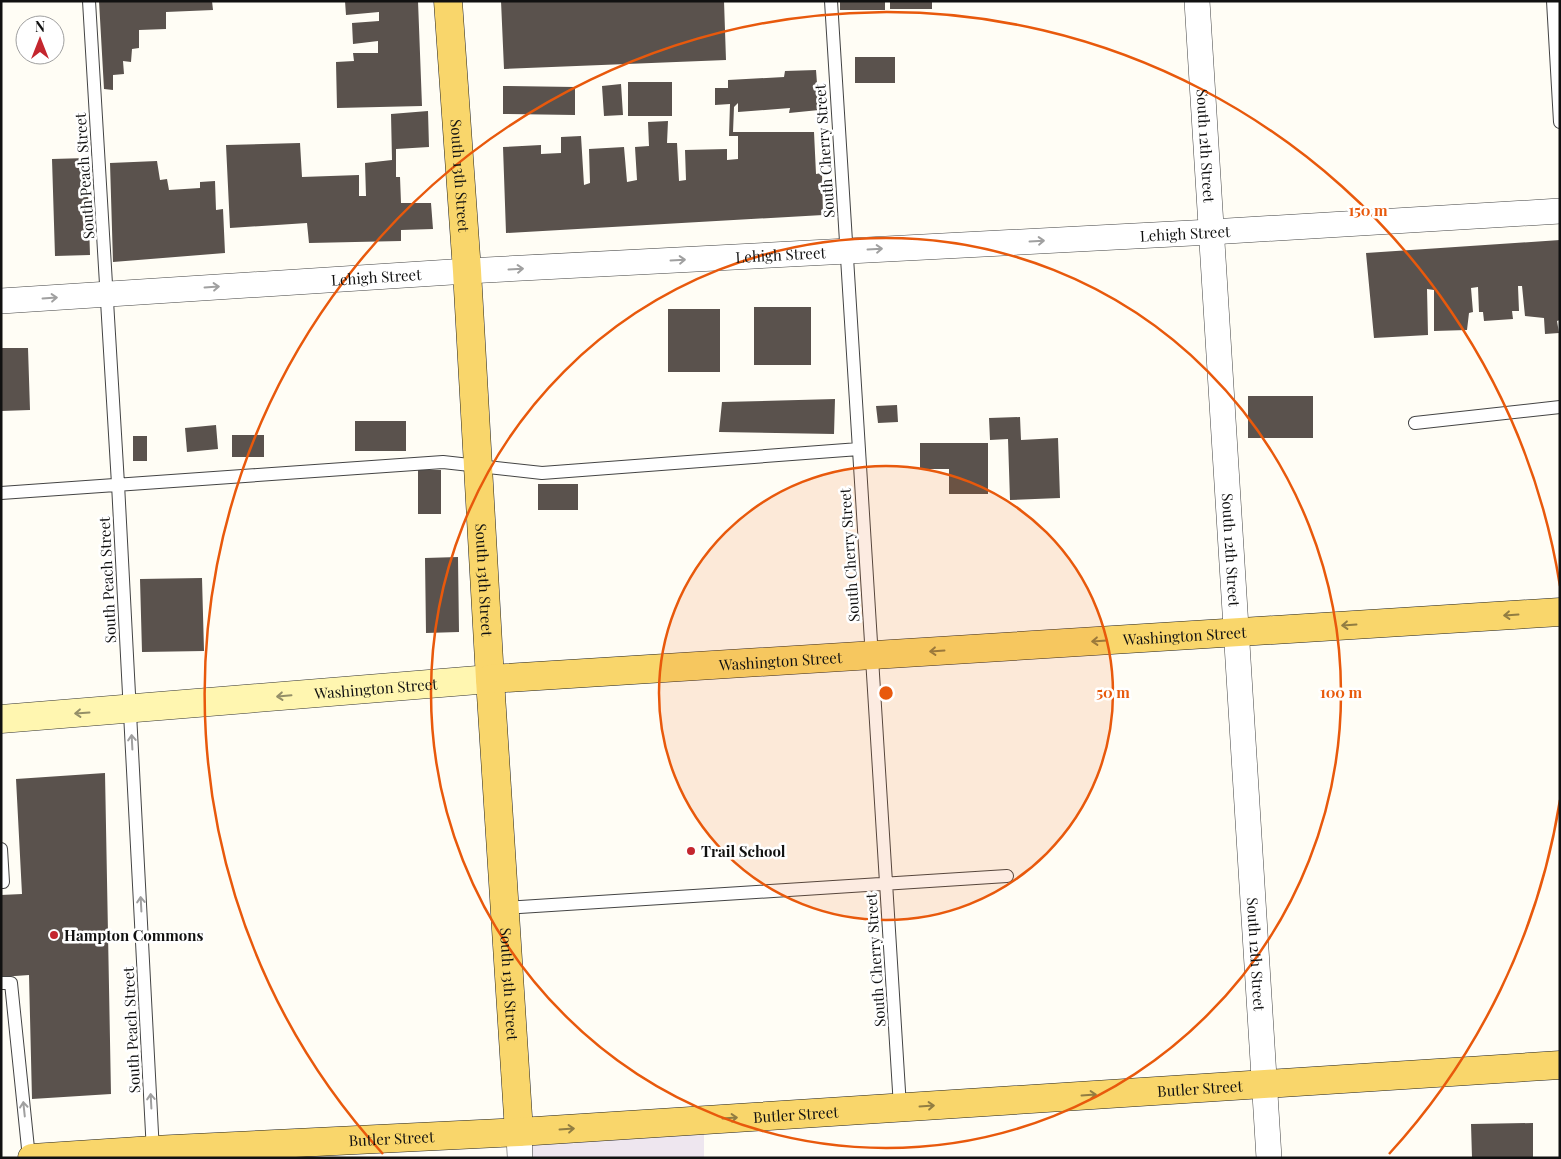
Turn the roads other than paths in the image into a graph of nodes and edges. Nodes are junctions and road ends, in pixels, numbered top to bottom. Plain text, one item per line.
1 (89, 1) edge
2 (448, 1) edge
3 (831, 1) edge
4 (1197, 1) edge
5 (1553, 1) edge
6 (1560, 122) edge
7 (1560, 211) edge
8 (1211, 232) junction
9 (847, 250) junction
10 (467, 271) junction
11 (108, 294) junction
12 (1, 301) edge
13 (1560, 406) edge
14 (1414, 423) dead end
15 (859, 449) junction
16 (478, 466) junction
17 (118, 484) junction
18 (1, 492) edge
19 (1560, 612) edge
20 (1236, 632) junction
21 (872, 655) junction
22 (490, 679) junction
23 (131, 709) junction
24 (1, 719) edge
25 (1, 849) edge
26 (1007, 876) dead end
27 (1, 882) edge
28 (886, 883) junction
29 (505, 908) junction
30 (1, 983) edge
31 (1560, 1065) edge
32 (1264, 1084) junction
33 (900, 1108) junction
34 (519, 1145) edge
35 (154, 1154) edge
36 (30, 1158) edge
37 (1269, 1158) edge

1 - 11 lane, South Peach Street
2 - 10 main road, South 13th Street
3 - 9 lane, South Cherry Street
4 - 8 street, South 12th Street
5 - 6 lane
7 - 8 street, Lehigh Street
9 -> 8 street, Lehigh Street
8 - 20 street, South 12th Street
10 -> 9 street, Lehigh Street
9 - 15 lane, South Cherry Street
11 -> 10 street, Lehigh Street
10 - 16 main road, South 13th Street
12 -> 11 street, Lehigh Street
11 - 17 lane, South Peach Street
13 - 14 lane
15 - 16 lane
15 - 21 lane, South Cherry Street
16 - 17 lane
16 - 22 main road, South 13th Street
17 - 18 lane
17 - 23 lane, South Peach Street
19 -> 20 main road, Washington Street
20 -> 21 main road, Washington Street
20 - 32 street, South 12th Street
21 - 22 main road, Washington Street
21 - 28 lane, South Cherry Street
22 -> 23 street, Washington Street
22 - 29 main road, South 13th Street
23 -> 24 street, Washington Street
35 -> 23 lane, South Peach Street
25 - 27 lane
26 - 28 lane
28 - 29 lane
28 - 33 lane, South Cherry Street
29 - 34 main road, South 13th Street
36 -> 30 lane
31 - 32 main road, Butler Street
33 -> 32 main road, Butler Street
32 - 37 street, South 12th Street
34 -> 33 main road, Butler Street
34 - 35 main road, Butler Street
35 - 36 main road, Butler Street

